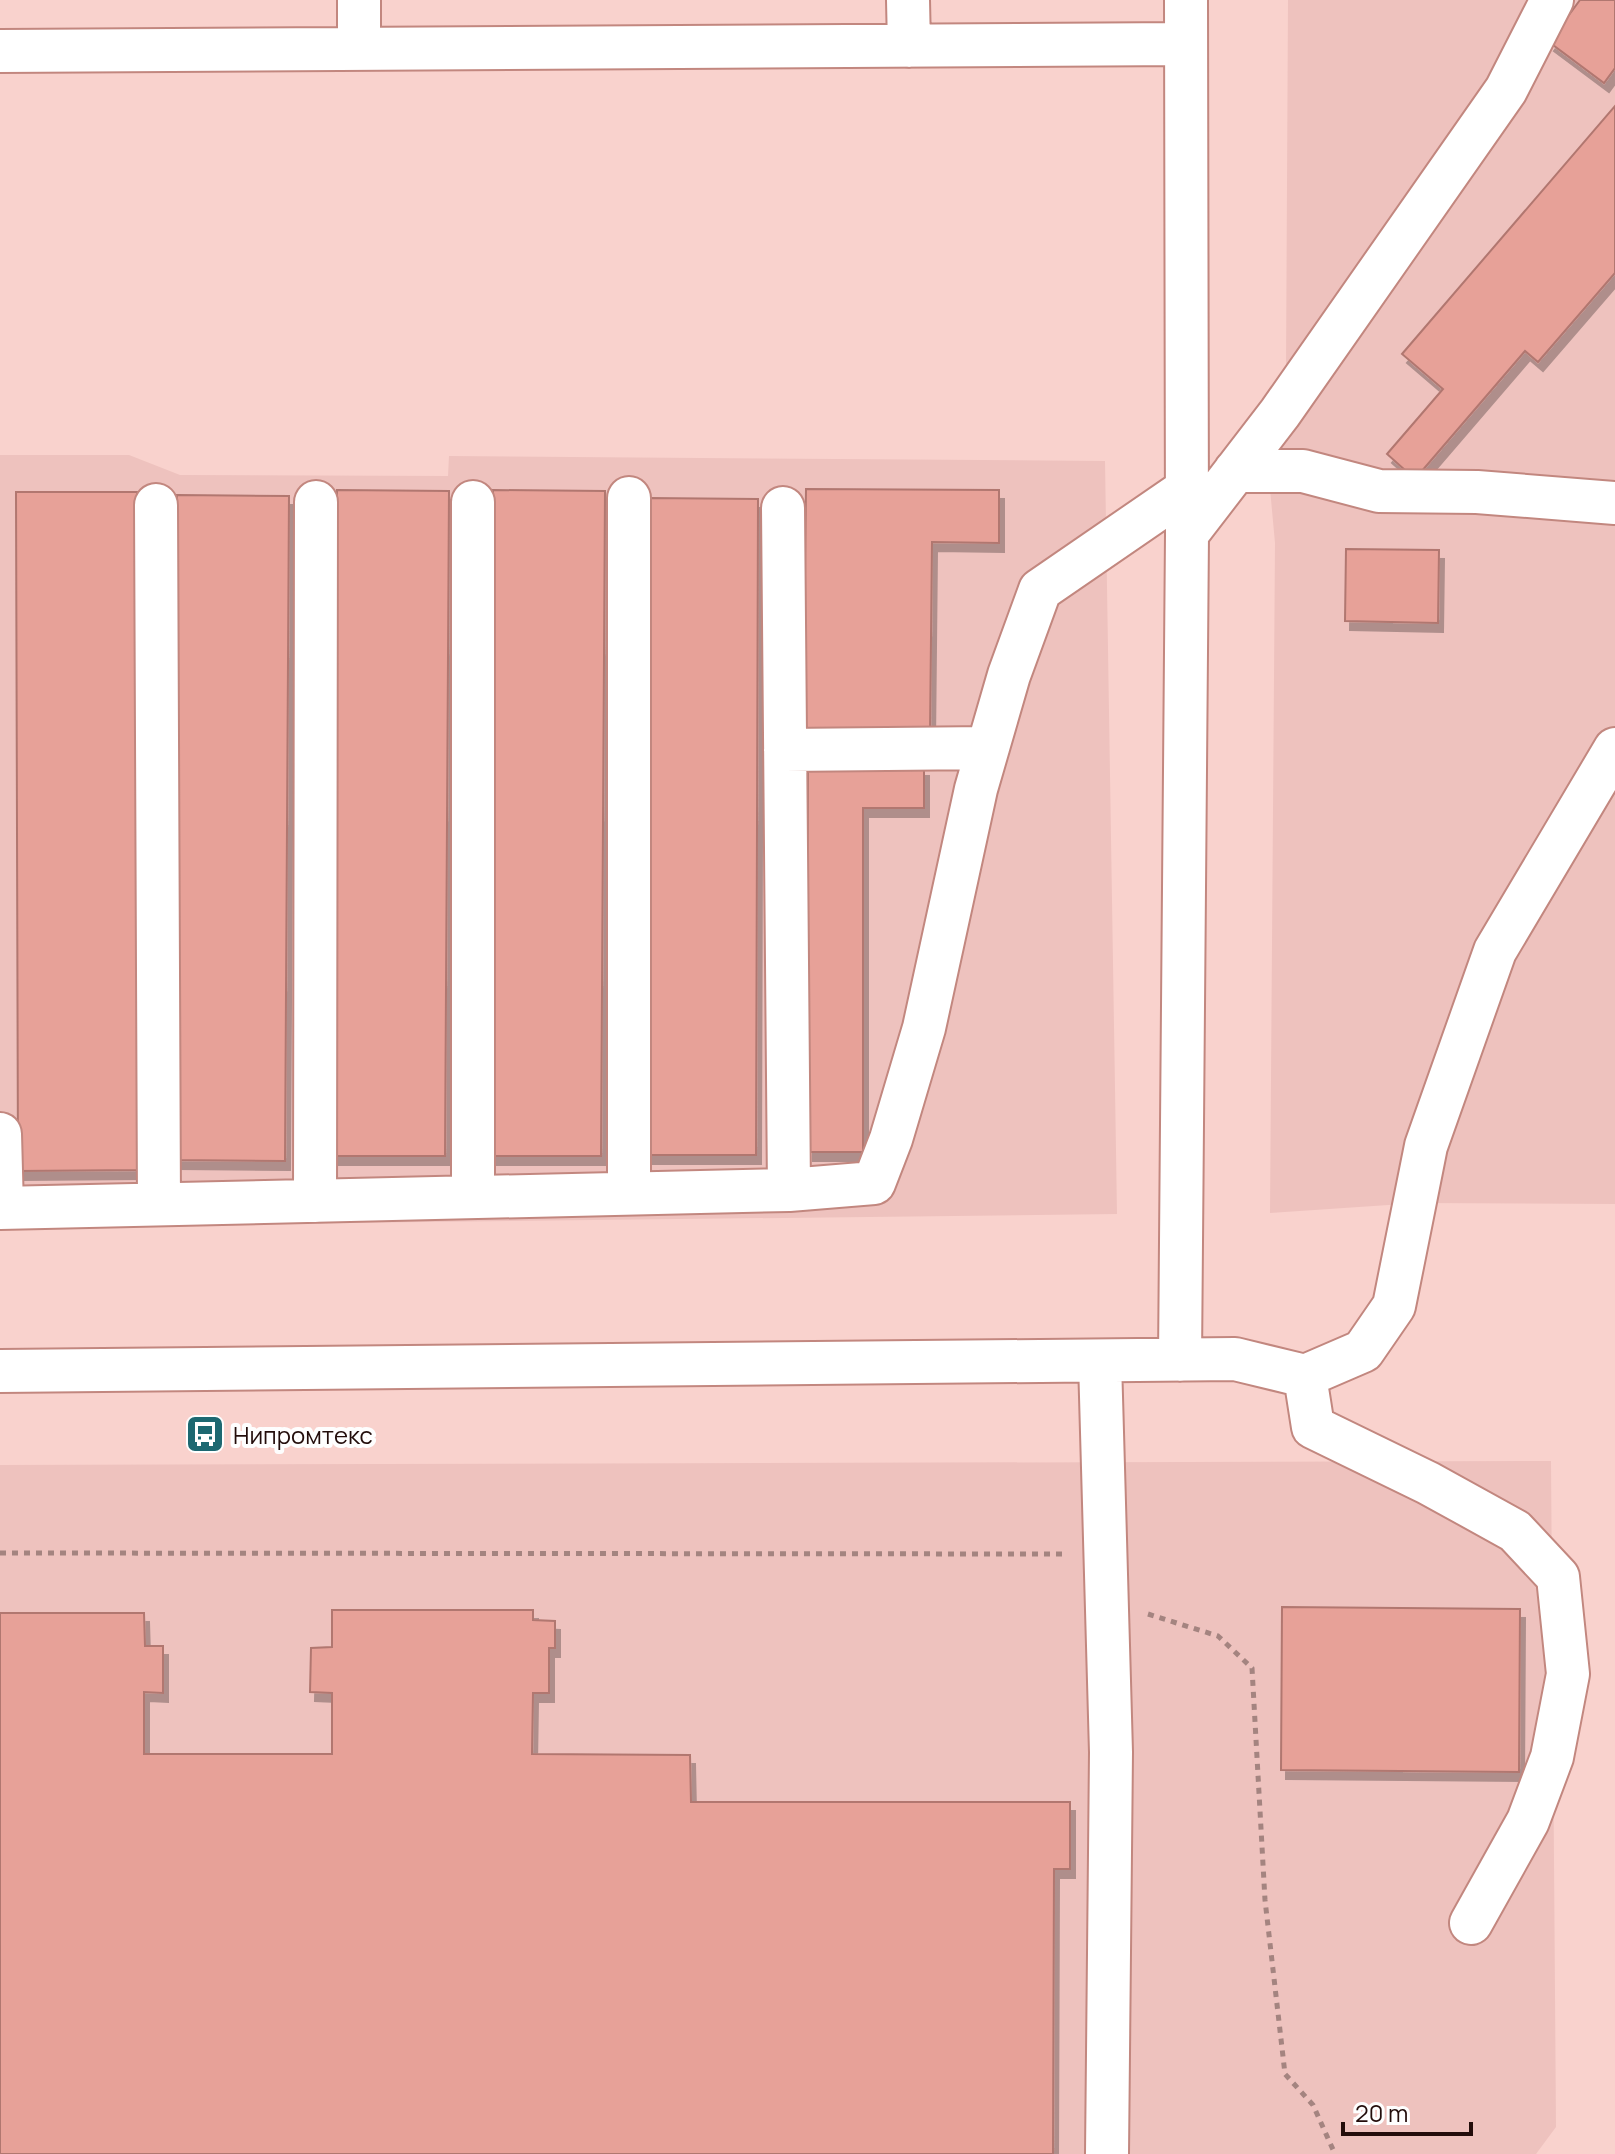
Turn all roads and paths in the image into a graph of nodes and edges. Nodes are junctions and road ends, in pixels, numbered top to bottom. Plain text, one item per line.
1 (359, 0) edge
2 (908, 0) edge
3 (1186, 0) edge
4 (1552, 0) edge
5 (1186, 44) junction
6 (909, 46) junction
7 (359, 49) junction
8 (0, 51) edge
9 (1235, 471) junction
10 (1187, 489) junction
11 (629, 498) dead end
12 (316, 502) dead end
13 (473, 502) dead end
14 (1615, 503) edge
15 (156, 505) dead end
16 (783, 508) dead end
17 (1187, 534) junction
18 (988, 748) junction
19 (1615, 749) edge
20 (785, 750) junction
21 (0, 1134) edge
22 (789, 1190) junction
23 (629, 1193) junction
24 (473, 1197) junction
25 (315, 1201) junction
26 (159, 1204) junction
27 (1, 1208) edge
28 (1180, 1360) junction
29 (1100, 1361) junction
30 (0, 1371) edge
31 (1305, 1376) junction
32 (0, 1553) edge
33 (1107, 1555) junction
34 (1108, 1602) junction
35 (1471, 1923) dead end
36 (1107, 2154) edge
37 (1335, 2154) edge

1 - 7 street
2 - 6 street
3 - 5 street
4 - 9 street
5 - 6 street
5 - 10 street
6 - 7 street
7 - 8 street
9 - 14 street
9 - 17 street
10 - 17 street
10 - 18 street
11 - 23 street
12 - 25 street
13 - 24 street
15 - 26 street
16 - 20 street
17 - 28 street
18 - 20 street
18 - 22 street
19 - 31 street
20 - 22 street
21 - 27 street
22 - 23 street
23 - 24 street
24 - 25 street
25 - 26 street
26 - 27 street
28 - 29 street
28 - 31 street
29 - 30 street
29 - 33 street
31 - 35 street
32 - 33 path
33 - 34 street
34 - 36 street
34 - 37 path

